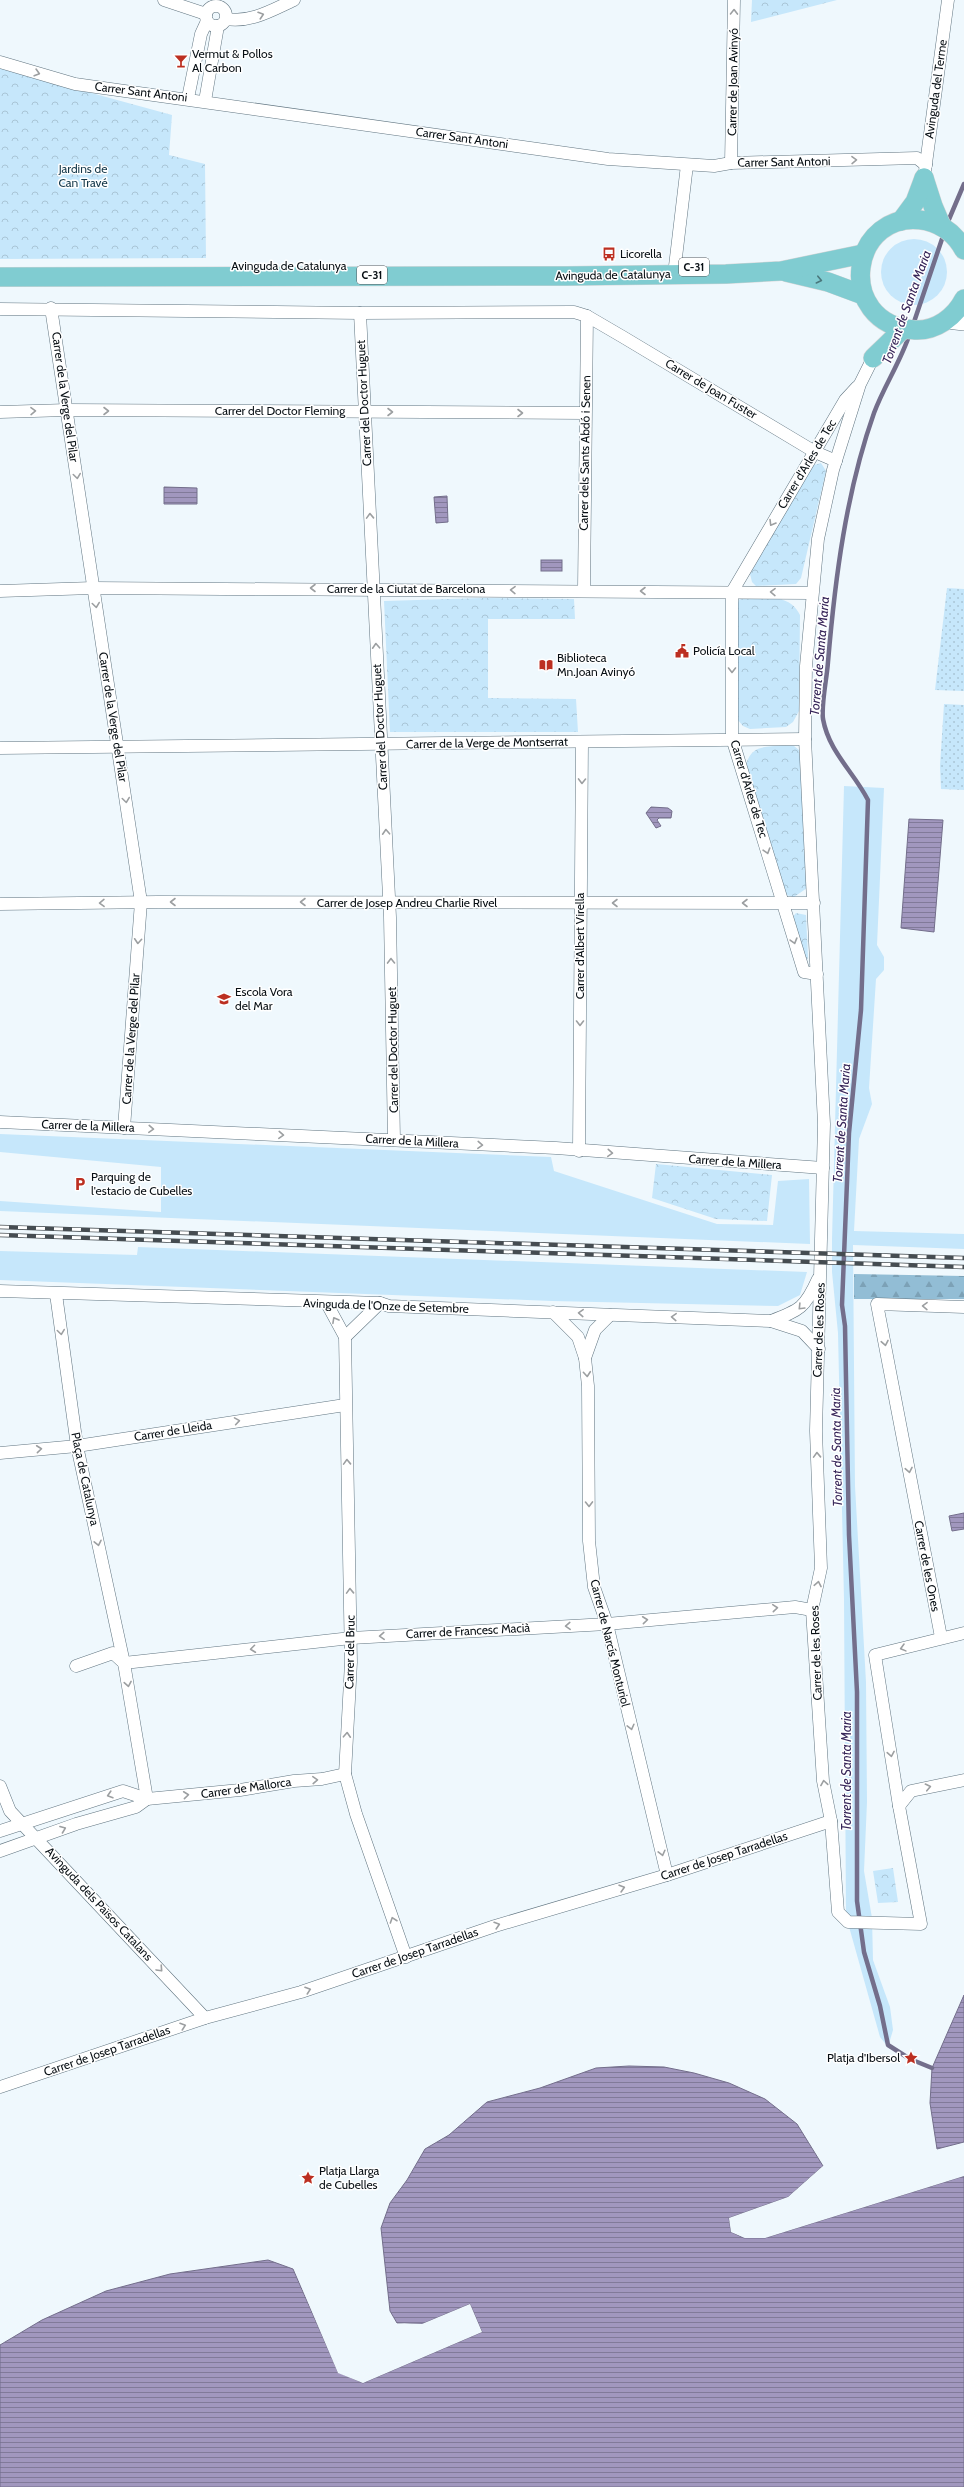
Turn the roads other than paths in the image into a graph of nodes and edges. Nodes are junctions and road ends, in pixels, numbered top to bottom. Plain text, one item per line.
1 (164, 0) edge
2 (294, 0) edge
3 (734, 0) edge
4 (948, 0) edge
5 (214, 14) edge
6 (0, 62) edge
7 (188, 98) junction
8 (205, 101) junction
9 (731, 163) junction
10 (687, 165) junction
11 (925, 171) junction
12 (902, 221) junction
13 (945, 229) junction
14 (964, 250) edge
15 (863, 254) junction
16 (0, 266) edge
17 (675, 266) junction
18 (744, 271) junction
19 (781, 271) junction
20 (0, 277) edge
21 (863, 295) junction
22 (964, 299) edge
23 (0, 308) edge
24 (51, 308) junction
25 (360, 313) junction
26 (587, 316) junction
27 (879, 317) junction
28 (955, 321) edge
29 (911, 330) junction
30 (873, 358) junction
31 (860, 384) junction
32 (67, 410) junction
33 (0, 412) edge
34 (364, 412) junction
35 (585, 413) junction
36 (815, 452) junction
37 (836, 461) junction
38 (93, 588) junction
39 (373, 588) junction
40 (584, 590) junction
41 (0, 591) edge
42 (732, 592) junction
43 (812, 593) junction
44 (732, 738) junction
45 (805, 739) junction
46 (582, 742) junction
47 (380, 744) junction
48 (0, 748) edge
49 (118, 748) junction
50 (141, 902) junction
51 (390, 903) junction
52 (580, 903) junction
53 (784, 903) junction
54 (814, 903) junction
55 (0, 904) edge
56 (817, 974) junction
57 (0, 1122) edge
58 (124, 1128) junction
59 (394, 1140) junction
60 (579, 1151) junction
61 (823, 1168) junction
62 (820, 1274) junction
63 (0, 1292) edge
64 (56, 1294) junction
65 (326, 1302) junction
66 (380, 1303) junction
67 (964, 1307) edge
68 (553, 1312) junction
69 (610, 1315) junction
70 (771, 1321) junction
71 (344, 1337) junction
72 (819, 1349) junction
73 (585, 1358) junction
74 (345, 1405) junction
75 (76, 1446) junction
76 (0, 1453) edge
77 (812, 1610) junction
78 (607, 1624) junction
79 (964, 1633) edge
80 (941, 1637) junction
81 (351, 1638) junction
82 (124, 1663) junction
83 (76, 1666) dead end
84 (345, 1774) junction
85 (895, 1779) junction
86 (964, 1780) edge
87 (0, 1786) edge
88 (911, 1791) junction
89 (147, 1799) junction
90 (899, 1806) junction
91 (831, 1821) junction
92 (22, 1823) junction
93 (0, 1831) edge
94 (37, 1839) junction
95 (0, 1851) edge
96 (667, 1875) junction
97 (406, 1957) junction
98 (205, 2018) junction
99 (0, 2088) edge

1 - 5 street
5 -> 2 street
9 -> 3 street, Carrer de Joan Avinyó
4 - 11 street, Avinguda del Terme
5 - 7 street
5 - 8 street
6 -> 7 street, Carrer Sant Antoni
7 - 8 street, Carrer Sant Antoni
8 - 10 street, Carrer Sant Antoni
9 - 10 street, Carrer Sant Antoni
9 -> 11 street, Carrer Sant Antoni
10 - 17 street
11 - 12 main road
11 - 13 main road
12 - 13 main road
12 - 15 main road
13 - 14 main road
15 - 19 main road, C-31
15 - 21 main road
16 - 17 main road, Avinguda de Catalunya / C-31
17 - 18 main road, Avinguda de Catalunya / C-31
18 - 19 main road, C-31
18 - 20 main road, Avinguda de Catalunya / C-31
19 -> 21 main road, C-31
21 - 27 main road
22 - 28 main road
23 - 24 street
24 - 25 street
24 - 32 street, Carrer de la Verge del Pilar
25 - 26 street
25 - 34 street, Carrer del Doctor Huguet
26 - 35 street, Carrer dels Sants Abdó i Senen
26 - 36 street, Carrer de Joan Fuster
27 - 29 main road
27 - 30 main road
28 - 29 main road
29 - 30 main road
30 - 31 street, Carrer d'Arles de Tec
31 - 36 street, Carrer d'Arles de Tec
31 - 37 street, Carrer d'Arles de Tec
33 -> 32 street, Carrer del Doctor Fleming
32 -> 34 street, Carrer del Doctor Fleming
32 -> 38 street, Carrer de la Verge del Pilar
34 -> 35 street, Carrer del Doctor Fleming
39 -> 34 street, Carrer del Doctor Huguet
35 - 40 street, Carrer dels Sants Abdó i Senen
36 - 37 street, Carrer de Joan Fuster
36 -> 42 street, Carrer d'Arles de Tec
37 - 43 street, Carrer d'Arles de Tec
39 -> 38 street, Carrer de la Ciutat de Barcelona
38 - 41 street, Carrer de la Ciutat de Barcelona
38 -> 49 street, Carrer de la Verge del Pilar
40 -> 39 street, Carrer de la Ciutat de Barcelona
47 -> 39 street, Carrer del Doctor Huguet
42 -> 40 street, Carrer de la Ciutat de Barcelona
43 -> 42 street, Carrer de la Ciutat de Barcelona
42 -> 44 street, Carrer d'Arles de Tec
43 - 45 street, Carrer d'Arles de Tec
44 - 45 street, Carrer de la Verge de Montserrat
44 - 46 street, Carrer de la Verge de Montserrat
44 -> 53 street, Carrer d'Arles de Tec
45 - 54 street, Carrer d'Arles de Tec
46 - 47 street, Carrer de la Verge de Montserrat
46 -> 52 street, Carrer d'Albert Virella
47 - 49 street, Carrer de la Verge de Montserrat
51 -> 47 street, Carrer del Doctor Huguet
48 - 49 street, Carrer de la Verge de Montserrat
49 -> 50 street, Carrer de la Verge del Pilar
51 -> 50 street, Carrer de Josep Andreu Charlie Rivel
50 -> 55 street, Carrer de Josep Andreu Charlie Rivel
50 -> 58 street, Carrer de la Verge del Pilar
51 - 52 street, Carrer de Josep Andreu Charlie Rivel
59 -> 51 street, Carrer del Doctor Huguet
53 -> 52 street, Carrer de Josep Andreu Charlie Rivel
52 -> 60 street, Carrer d'Albert Virella
53 - 54 street, Carrer de Josep Andreu Charlie Rivel
53 -> 56 street, Carrer d'Arles de Tec
54 - 56 street, Carrer d'Arles de Tec
56 - 61 street, Carrer d'Arles de Tec
57 - 58 street, Carrer de la Millera
58 -> 59 street, Carrer de la Millera
59 -> 60 street, Carrer de la Millera
60 -> 61 street, Carrer de la Millera
61 - 62 street, Carrer d'Arles de Tec
62 -> 70 street, Avinguda de l'Onze de Setembre
62 - 72 street, Carrer de les Roses
63 - 64 street, Avinguda de l'Onze de Setembre
64 - 65 street, Avinguda de l'Onze de Setembre
64 -> 75 street, Plaça de Catalunya
65 - 66 street, Avinguda de l'Onze de Setembre
71 -> 65 street, Carrer del Bruc
66 - 68 street, Avinguda de l'Onze de Setembre
66 - 71 street
67 -> 80 street, Carrer de les Ones
69 -> 68 street, Avinguda de l'Onze de Setembre
68 - 73 street, Carrer de Narcís Monturiol
70 -> 69 street, Avinguda de l'Onze de Setembre
69 - 73 street, Carrer de Narcís Monturiol
70 - 72 street, Avinguda de l'Onze de Setembre
71 - 74 street, Carrer del Bruc
77 -> 72 street, Carrer de les Roses
73 -> 78 street, Carrer de Narcís Monturiol
75 -> 74 street, Carrer de Lleida
81 -> 74 street, Carrer del Bruc
76 -> 75 street, Carrer de Lleida
75 -> 82 street, Plaça de Catalunya
78 -> 77 street, Carrer de Francesc Macià
91 -> 77 street, Carrer de les Roses
78 -> 81 street, Carrer de Francesc Macià
78 -> 96 street, Carrer de Narcís Monturiol
79 - 80 street
80 -> 85 street
81 -> 82 street, Carrer de Francesc Macià
84 -> 81 street, Carrer del Bruc
82 - 83 street
82 -> 89 street, Plaça de Catalunya
89 -> 84 street, Carrer de Mallorca
97 -> 84 street, Carrer del Bruc
85 - 88 street
85 - 90 street
88 -> 86 street
87 - 92 street, Avinguda dels Països Catalans
88 - 90 street
89 -> 92 street, Carrer de Mallorca
94 -> 89 street, Carrer de Mallorca
90 - 91 street, Carrer de les Roses
91 - 96 street, Carrer de Josep Tarradellas
92 - 93 street, Carrer de Mallorca
92 - 94 street, Avinguda dels Països Catalans
94 - 95 street, Carrer de Mallorca
94 -> 98 street, Avinguda dels Països Catalans
97 -> 96 street, Carrer de Josep Tarradellas
98 -> 97 street, Carrer de Josep Tarradellas
99 -> 98 street, Carrer de Josep Tarradellas

